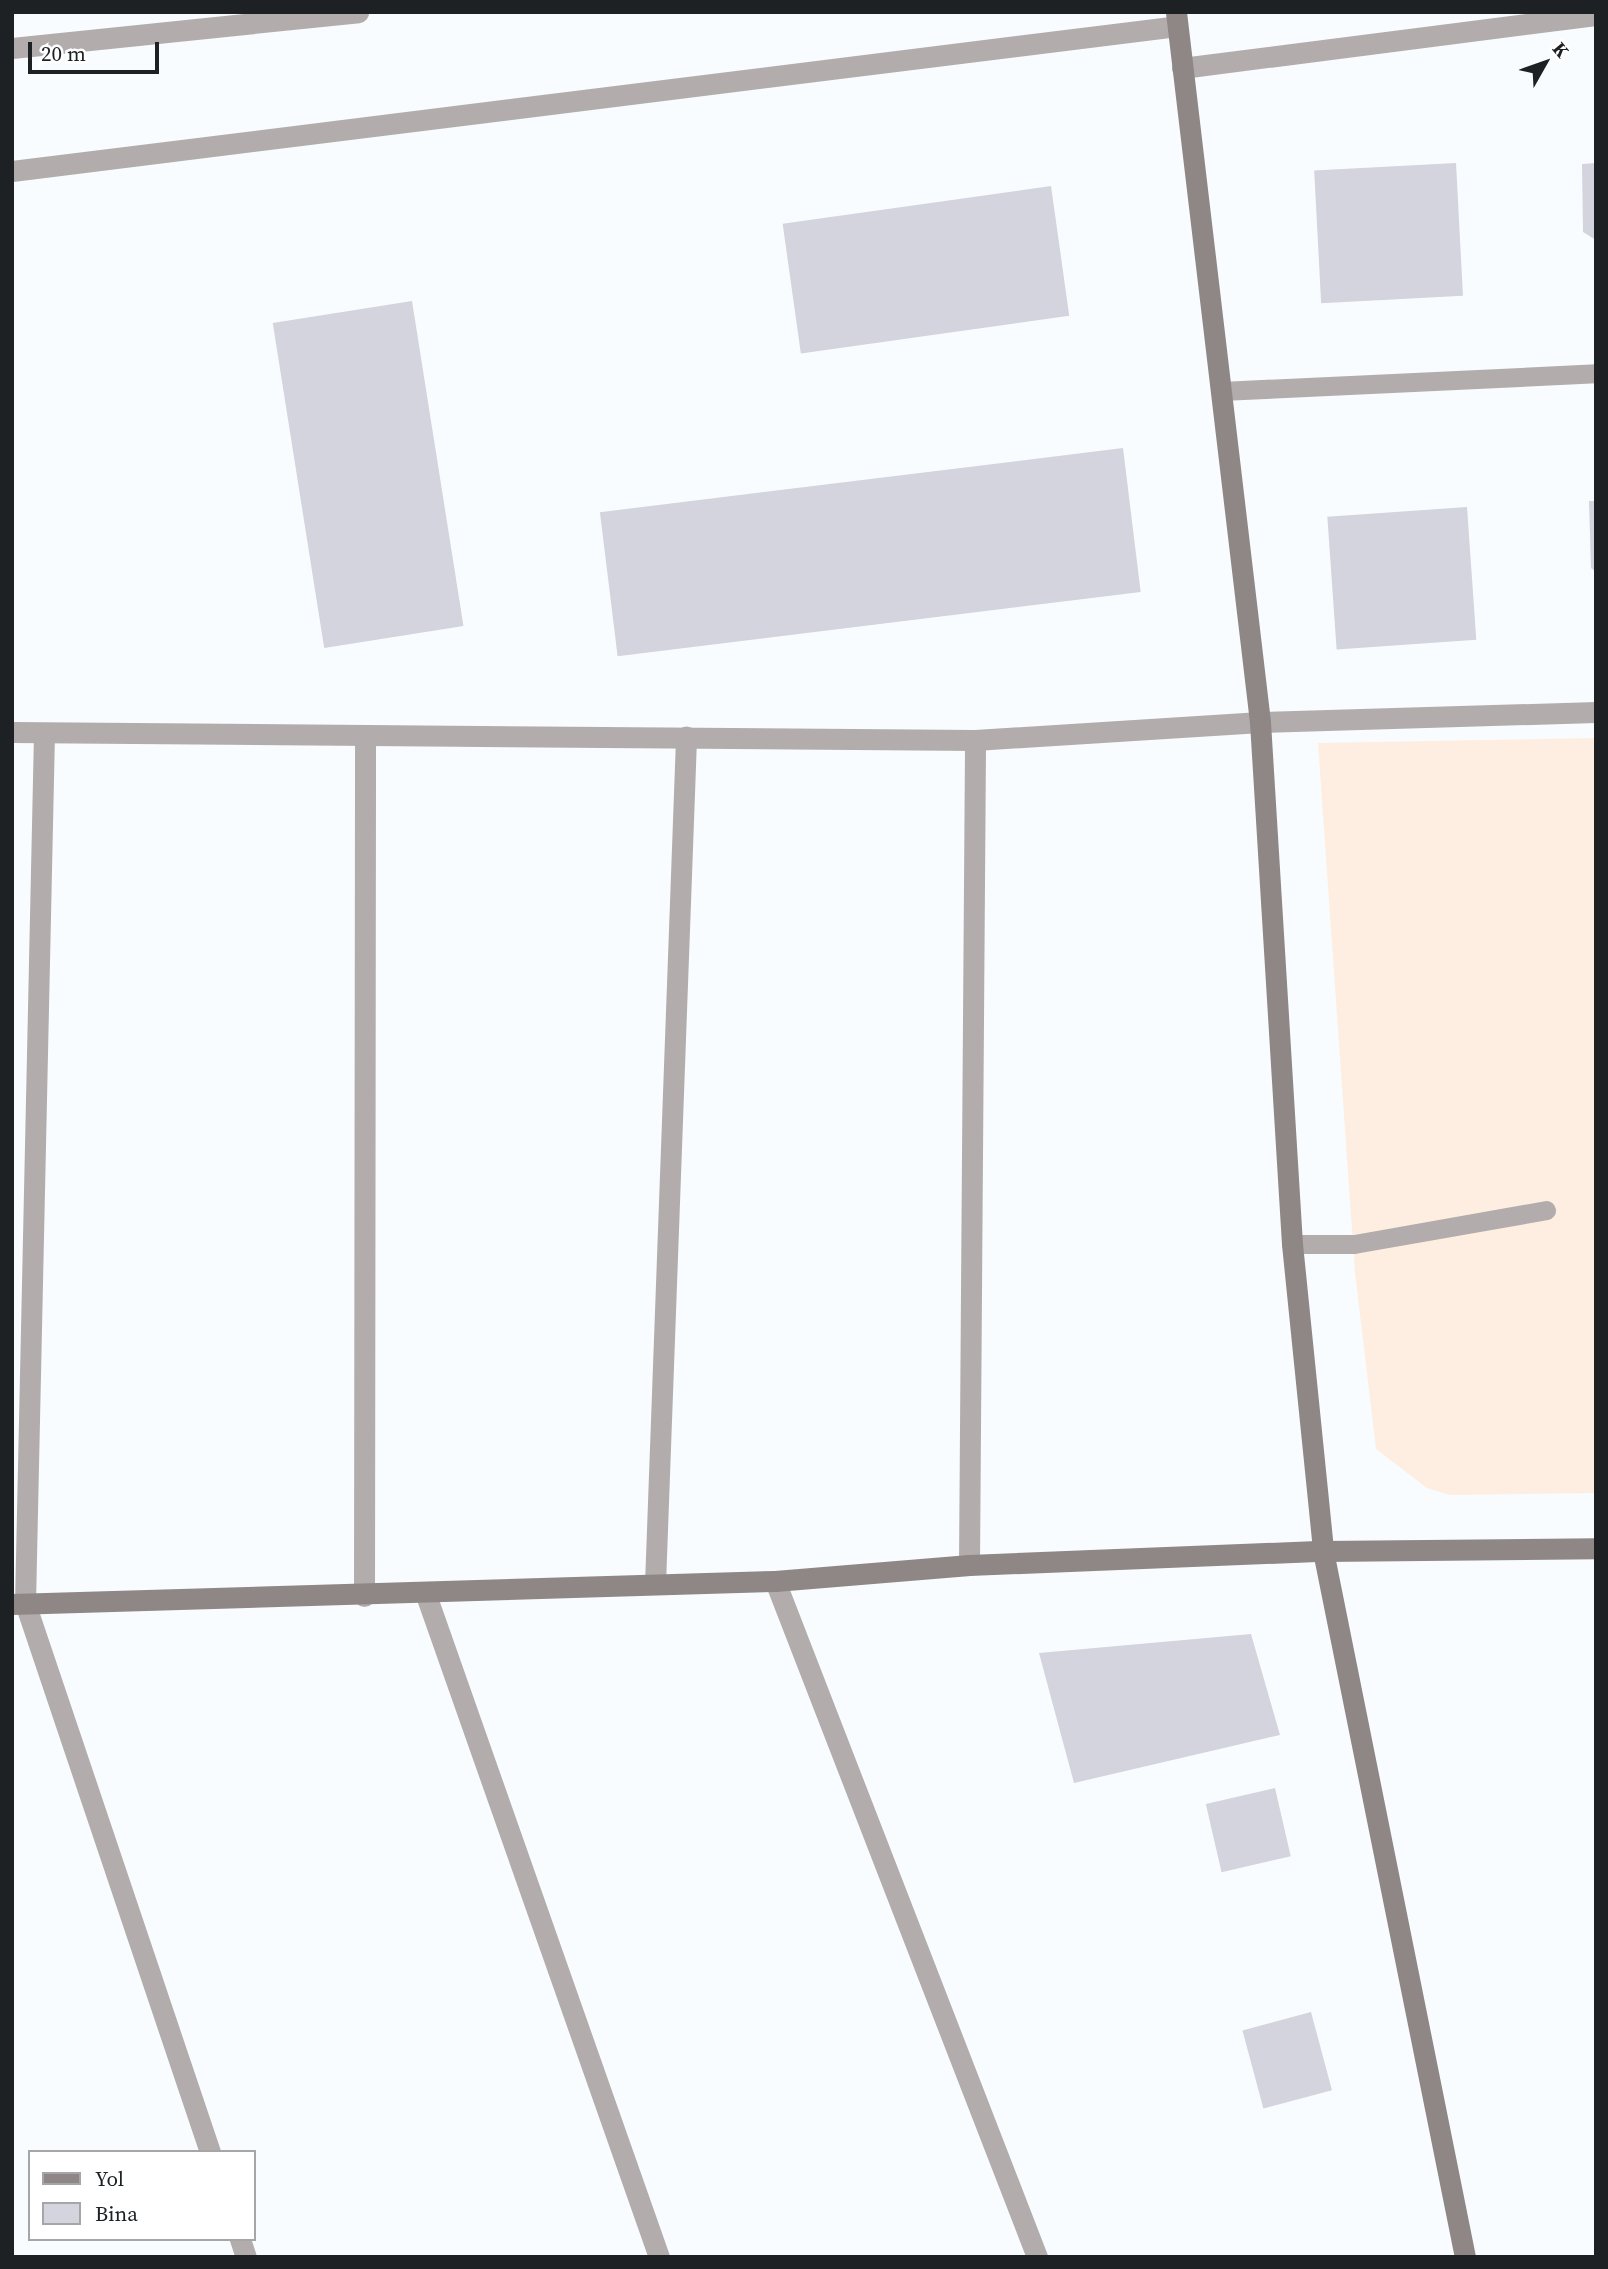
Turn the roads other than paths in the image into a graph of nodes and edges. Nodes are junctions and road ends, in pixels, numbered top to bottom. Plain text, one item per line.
1 (358, 12) edge
2 (1596, 15) edge
3 (1176, 19) edge
4 (12, 48) edge
5 (1182, 68) junction
6 (12, 171) edge
7 (1596, 373) edge
8 (1221, 391) junction
9 (1596, 712) edge
10 (1260, 722) junction
11 (12, 733) edge
12 (44, 733) junction
13 (365, 735) junction
14 (686, 737) junction
15 (975, 740) junction
16 (1546, 1210) dead end
17 (1292, 1244) junction
18 (1596, 1548) edge
19 (1323, 1551) junction
20 (969, 1565) junction
21 (775, 1581) junction
22 (655, 1584) junction
23 (425, 1595) junction
24 (364, 1596) junction
25 (19, 1603) edge
26 (209, 2150) edge
27 (659, 2257) edge
28 (1037, 2257) edge
29 (1465, 2257) edge

1 - 4 street
2 - 5 street
3 - 5 street
3 - 6 street
5 - 8 street
7 - 8 lane
8 - 10 street
9 - 10 street
10 - 15 street
10 - 17 street
11 - 12 street
12 - 13 street
12 - 25 street
13 - 14 street
13 - 24 street
14 - 15 street
14 - 22 street
15 - 20 street
16 - 17 lane
17 - 19 street
18 - 19 street
19 - 20 street
19 - 29 street
20 - 21 street
21 - 22 street
21 - 28 street
22 - 23 street
23 - 24 street
23 - 27 street
24 - 25 street
25 - 26 street

